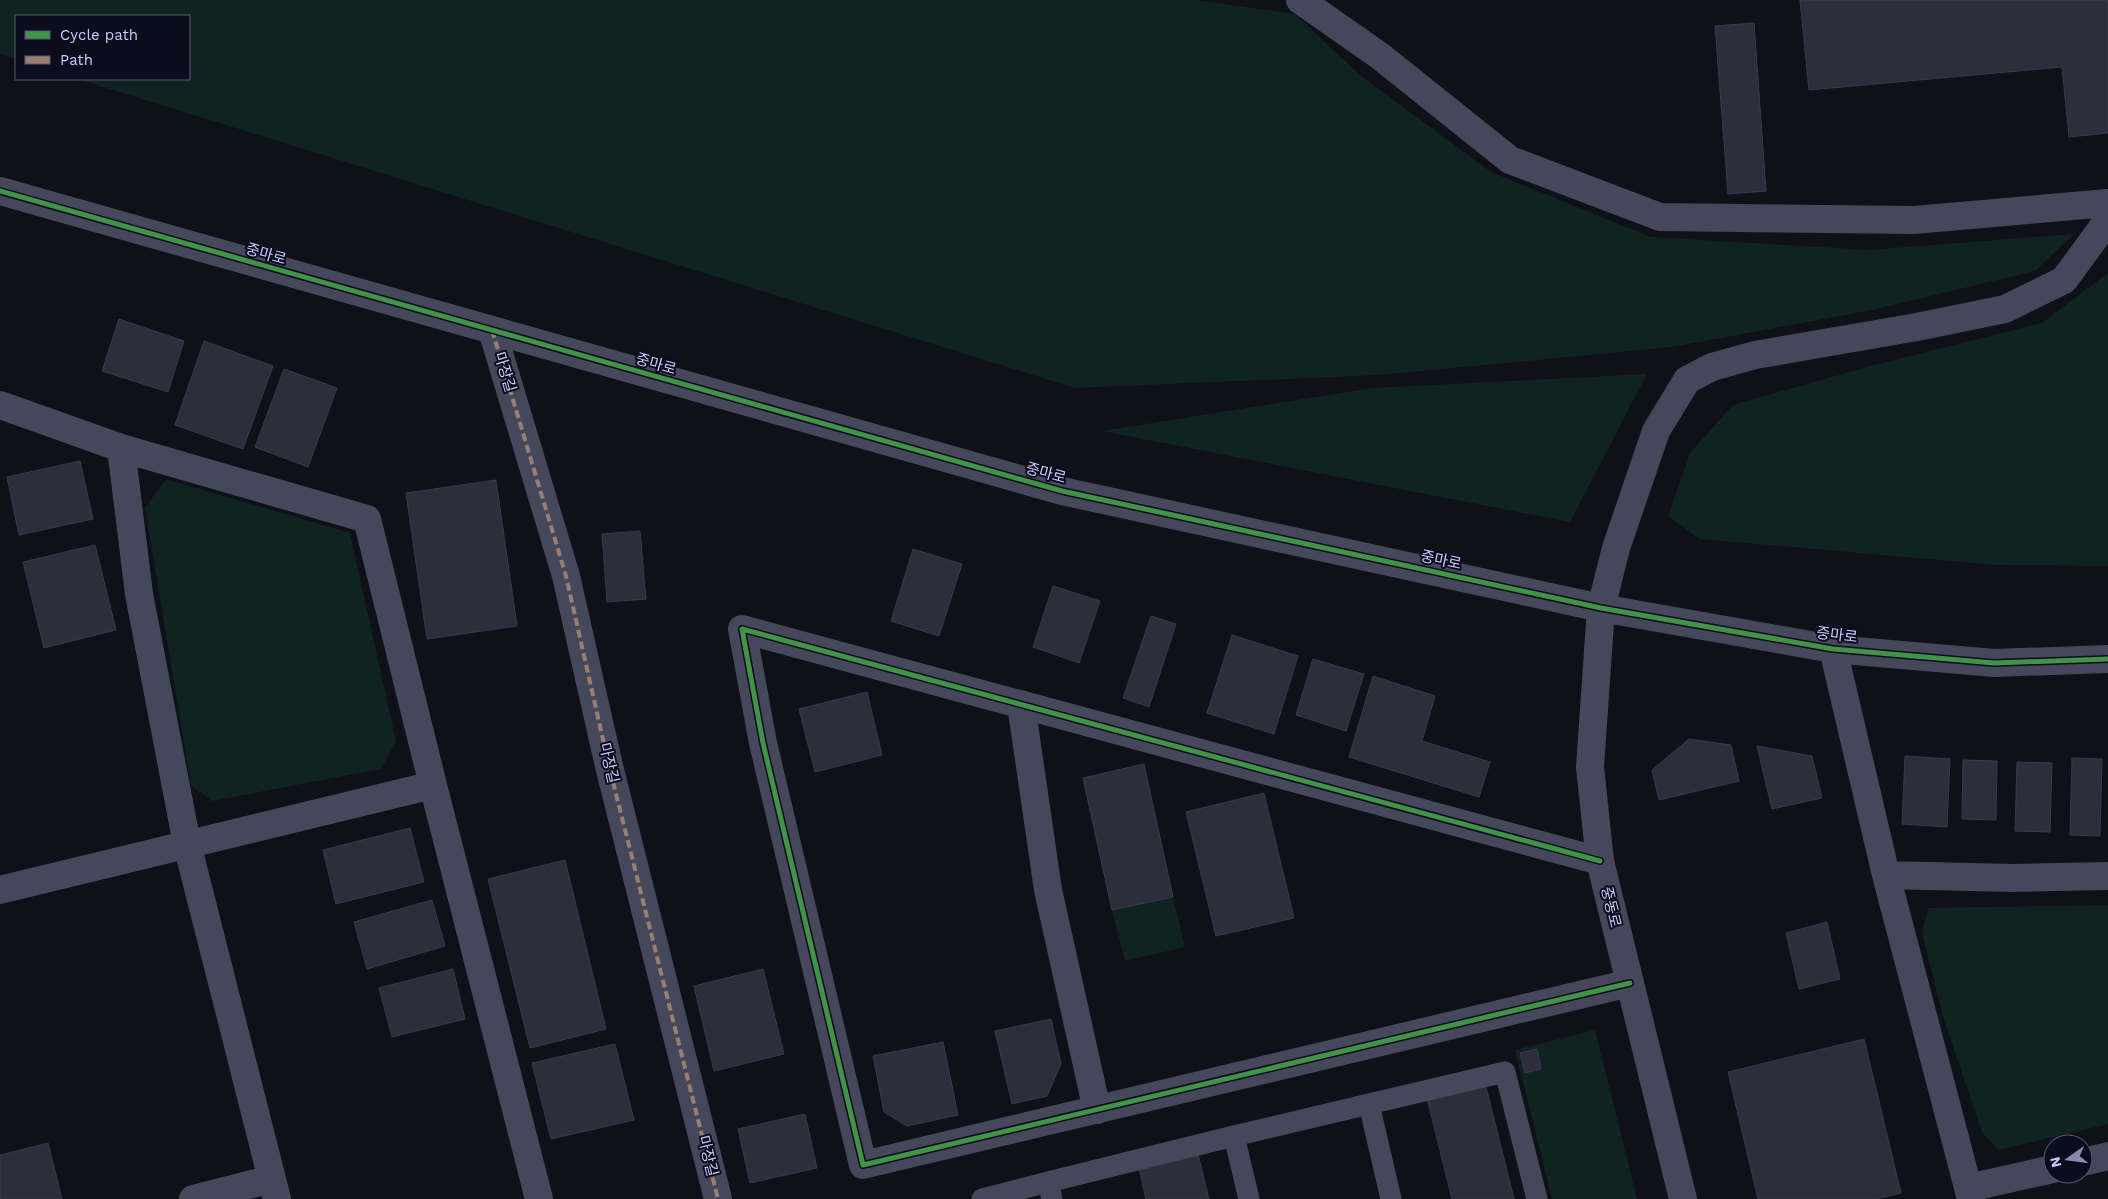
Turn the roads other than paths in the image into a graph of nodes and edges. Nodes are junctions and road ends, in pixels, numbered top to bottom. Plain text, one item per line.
1 (1300, 0) edge
2 (0, 191) edge
3 (2108, 203) edge
4 (2108, 220) edge
5 (492, 330) junction
6 (0, 405) edge
7 (121, 448) junction
8 (1601, 608) junction
9 (1833, 648) junction
10 (2108, 659) edge
11 (1021, 704) junction
12 (433, 785) junction
13 (187, 844) junction
14 (1600, 861) junction
15 (1886, 875) junction
16 (2108, 876) edge
17 (0, 890) edge
18 (1630, 983) junction
19 (1368, 1104) junction
20 (1097, 1110) junction
21 (1234, 1136) junction
22 (2108, 1156) edge
23 (2093, 1160) edge
24 (2043, 1172) edge
25 (274, 1189) edge
26 (1050, 1191) edge
27 (1970, 1194) edge
28 (193, 1199) edge
29 (539, 1199) edge
30 (718, 1199) edge
31 (982, 1199) edge
32 (1249, 1199) edge
33 (1391, 1199) edge
34 (1537, 1199) edge
35 (1683, 1199) edge

1 - 3 street
2 - 5 street, 중마로
4 - 8 street, 중동로
5 - 8 street, 중마로
5 - 30 street, 마장길
6 - 7 street
7 - 12 street
7 - 13 street
8 - 9 street, 중마로
8 - 14 street, 중동로
9 - 10 street, 중마로
9 - 15 street
11 - 14 street
11 - 20 street
11 - 20 street
12 - 13 street
12 - 29 street
13 - 17 street
13 - 25 street
14 - 18 street, 중동로
15 - 16 street
15 - 27 street
18 - 20 street
18 - 35 street, 중동로
19 - 21 lane
19 - 33 lane
19 - 34 lane
21 - 26 lane
21 - 32 lane
22 - 23 street
24 - 27 street
25 - 28 street
26 - 31 lane

